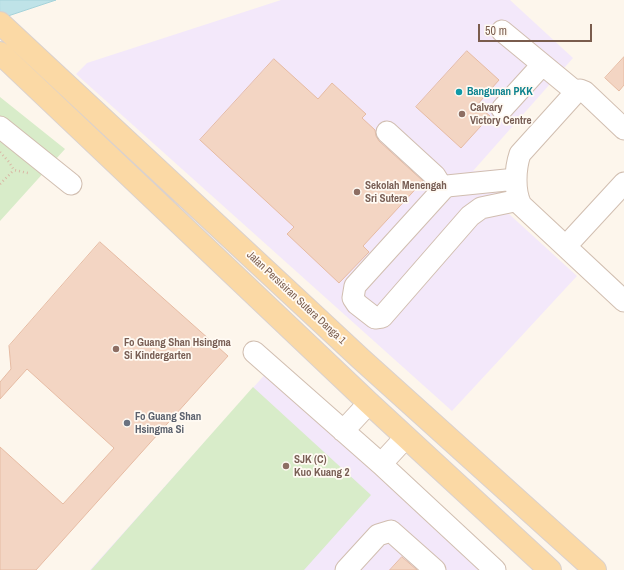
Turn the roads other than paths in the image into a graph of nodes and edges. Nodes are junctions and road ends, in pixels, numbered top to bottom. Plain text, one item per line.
1 (3, 26) edge
2 (502, 31) dead end
3 (0, 53) edge
4 (542, 65) junction
5 (576, 92) junction
6 (502, 109) dead end
7 (0, 127) edge
8 (624, 128) edge
9 (387, 132) dead end
10 (516, 179) junction
11 (624, 183) edge
12 (71, 184) dead end
13 (443, 189) junction
14 (519, 200) junction
15 (566, 246) junction
16 (624, 301) edge
17 (254, 352) dead end
18 (369, 403) junction
19 (343, 431) junction
20 (406, 437) junction
21 (381, 464) junction
22 (346, 570) edge
23 (435, 570) edge
24 (495, 570) edge
25 (550, 570) edge
26 (595, 570) edge

1 - 26 main road, Jalan Persisiran Sutera Danga 1
2 - 4 lane
3 - 18 main road
4 - 5 lane
4 - 6 lane
5 - 8 lane
5 - 10 lane
7 - 12 lane
9 - 13 lane
10 - 13 lane
10 - 14 lane
11 - 15 lane
13 - 14 lane
14 - 15 lane
15 - 16 lane
17 - 19 lane
18 - 19 lane
18 - 20 main road
19 - 21 lane
20 - 21 lane
20 - 25 main road
21 - 24 lane
22 - 23 lane

